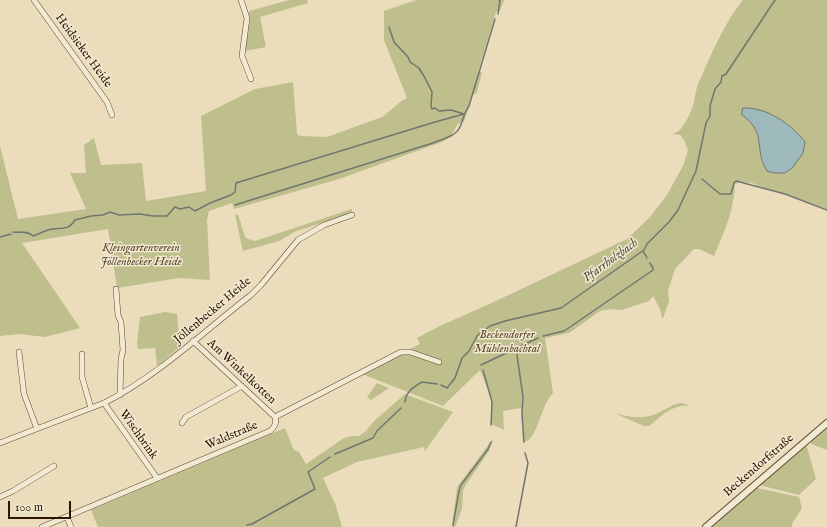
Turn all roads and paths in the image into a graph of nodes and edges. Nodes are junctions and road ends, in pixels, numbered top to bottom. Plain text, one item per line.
1 (34, 0) edge
2 (241, 0) edge
3 (251, 79) dead end
4 (112, 115) dead end
5 (352, 215) dead end
6 (116, 290) dead end
7 (193, 341) junction
8 (19, 352) dead end
9 (82, 354) dead end
10 (439, 362) dead end
11 (242, 386) junction
12 (120, 395) junction
13 (104, 403) junction
14 (91, 408) junction
15 (275, 417) junction
16 (182, 423) dead end
17 (827, 423) edge
18 (37, 428) junction
19 (0, 443) edge
20 (54, 466) dead end
21 (157, 478) junction
22 (0, 497) edge
23 (67, 517) junction
24 (42, 527) edge
25 (71, 527) edge
26 (706, 527) edge

1 - 4 street, Heidsieker Heide
2 - 3 street
5 - 7 street, Jöllenbecker Heide
6 - 12 street
7 - 11 street, Am Winkelkotten
7 - 12 street, Jöllenbecker Heide
8 - 18 street
9 - 14 street
10 - 15 street
11 - 15 street, Am Winkelkotten
11 - 16 street
12 - 13 street, Jöllenbecker Heide
13 - 14 street, Jöllenbecker Heide
13 - 21 street, Wischbrink
14 - 18 street, Jöllenbecker Heide
15 - 21 street, Waldstraße
17 - 26 street, Beckendorfstraße
18 - 19 street, Jöllenbecker Heide
20 - 22 street
21 - 23 street, Waldstraße
23 - 24 street, Waldstraße
23 - 25 street

